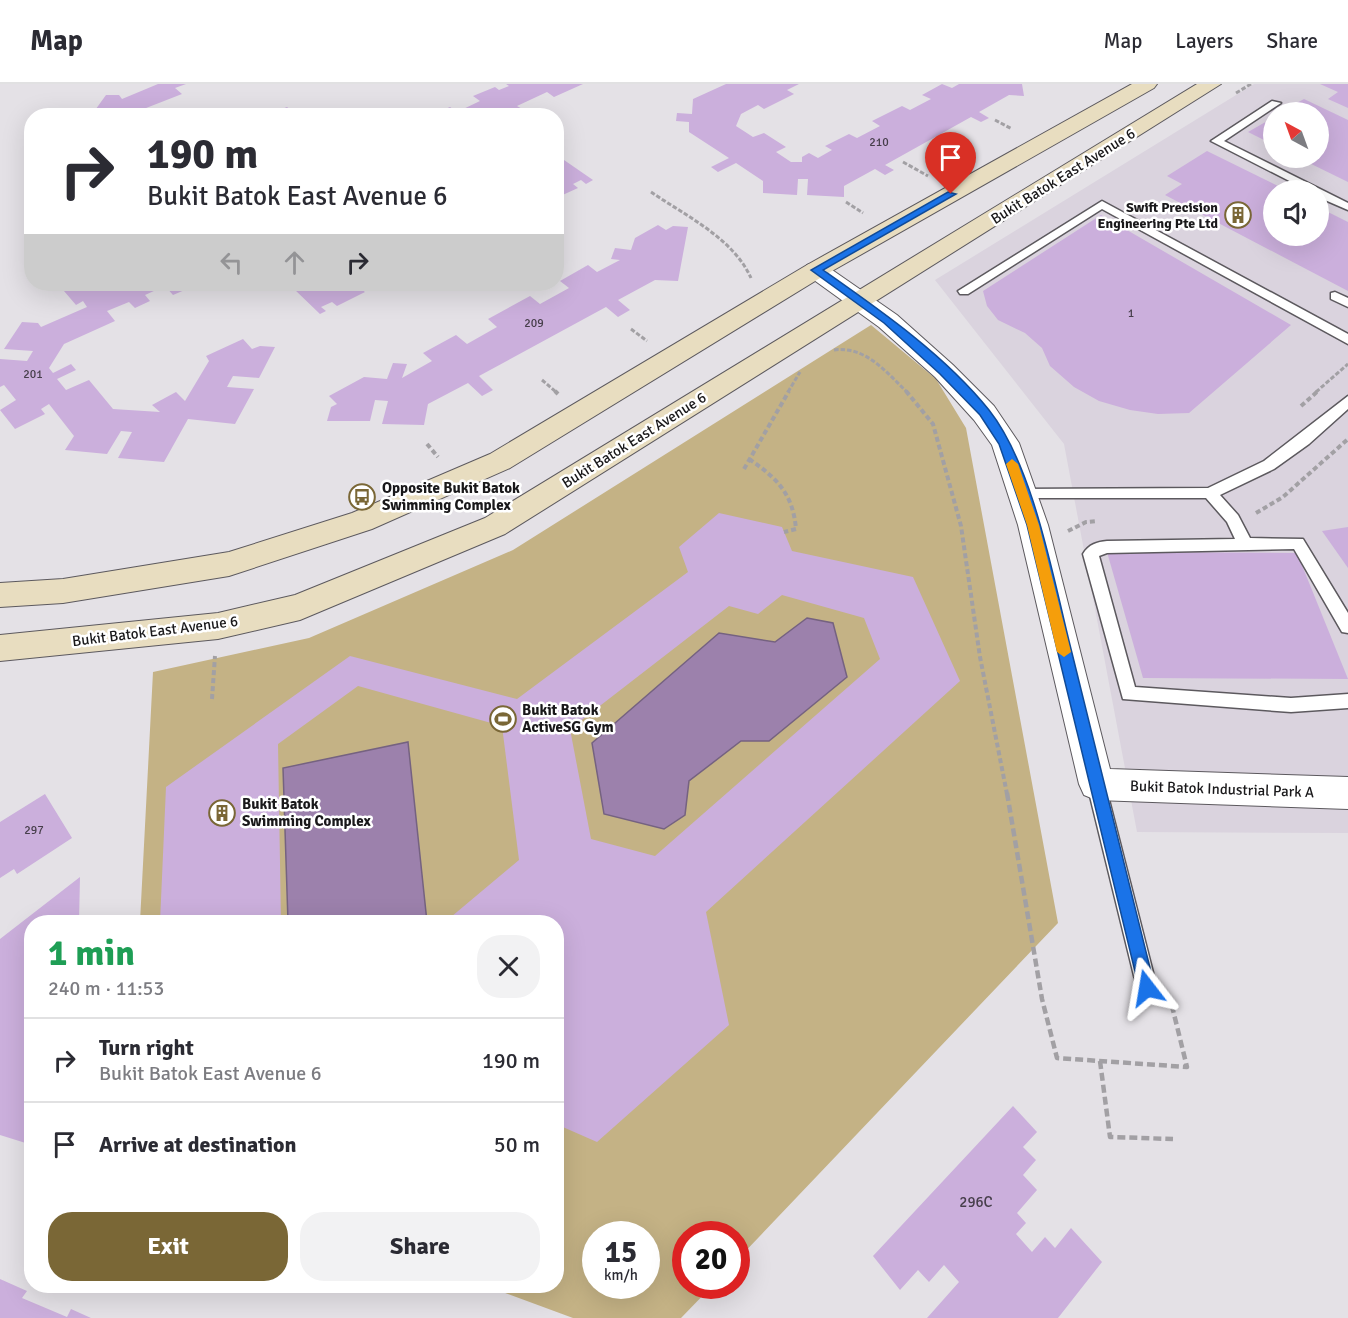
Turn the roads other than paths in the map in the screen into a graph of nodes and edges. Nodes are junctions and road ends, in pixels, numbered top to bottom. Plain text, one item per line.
1 (1147, 84) edge
2 (1210, 84) edge
3 (1263, 111) edge
4 (1263, 164) edge
5 (1271, 168) edge
6 (1295, 180) edge
7 (1329, 197) edge
8 (1348, 207) edge
9 (816, 270) junction
10 (964, 291) dead end
11 (1335, 296) dead end
12 (860, 301) junction
13 (1348, 303) edge
14 (1348, 340) edge
15 (1348, 401) edge
16 (1022, 493) junction
17 (1210, 493) junction
18 (1245, 544) junction
19 (0, 595) edge
20 (1348, 627) edge
21 (0, 648) edge
22 (1348, 701) edge
23 (1096, 784) junction
24 (1348, 793) edge
25 (1147, 988) dead end

1 - 9 main road
2 - 12 main road, Bukit Batok East Avenue 6
3 - 4 lane
5 - 6 lane
7 - 8 lane
9 - 12 street
9 - 19 main road
10 - 14 lane
11 - 13 lane
12 - 16 street
12 - 21 main road, Bukit Batok East Avenue 6
15 - 17 lane
16 - 17 lane
16 - 23 street
17 - 18 lane
18 - 20 lane
18 - 22 lane
23 - 24 street, Bukit Batok Industrial Park A
23 - 25 lane

